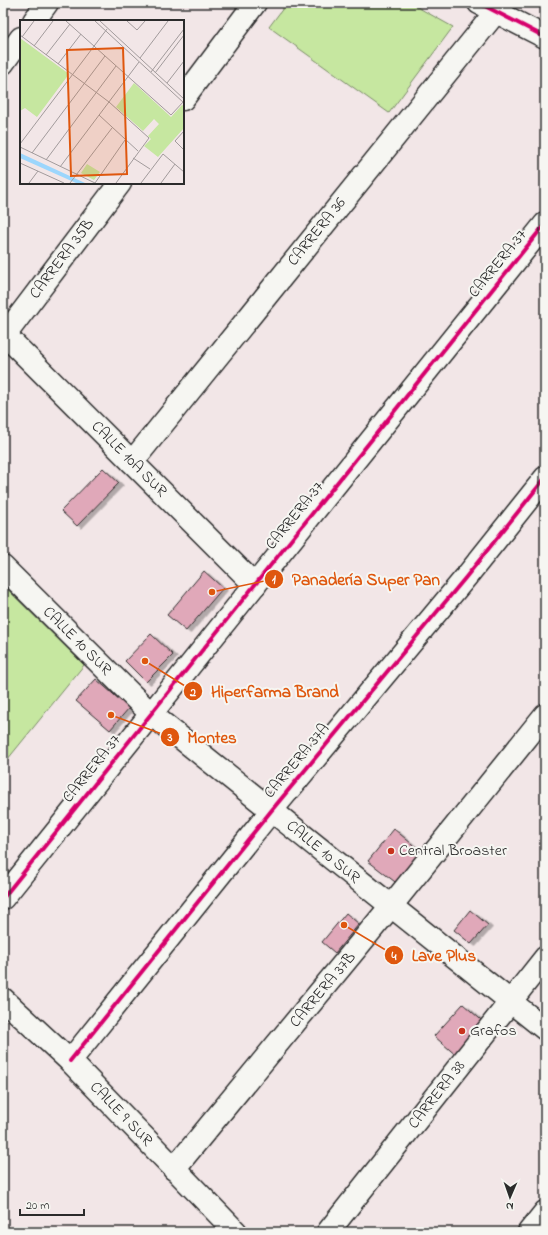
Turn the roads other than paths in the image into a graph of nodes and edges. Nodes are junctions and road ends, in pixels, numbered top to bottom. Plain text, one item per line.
1 (47, 3) edge
2 (255, 3) edge
3 (493, 6) edge
4 (35, 20) edge
5 (545, 37) edge
6 (20, 39) edge
7 (3, 63) edge
8 (184, 98) edge
9 (119, 184) edge
10 (545, 224) edge
11 (4, 334) edge
12 (132, 462) junction
13 (545, 478) edge
14 (3, 567) edge
15 (255, 585) junction
16 (151, 714) junction
17 (545, 715) edge
18 (271, 811) junction
19 (3, 898) edge
20 (391, 906) junction
21 (545, 958) edge
22 (3, 999) edge
23 (511, 1002) junction
24 (545, 1029) edge
25 (70, 1061) junction
26 (174, 1169) junction
27 (545, 1212) edge
28 (236, 1232) edge
29 (328, 1232) edge
30 (529, 1232) edge

1 - 4 street
2 - 8 street
3 - 5 street
3 - 12 street, CARRERA 36
6 - 7 street
9 - 11 street, CARRERA 35B
10 - 15 street, CARRERA 37
11 - 12 street, CALLE 10A SUR
12 - 15 street, CALLE 10A SUR
13 - 18 street, CARRERA 37A
14 - 16 street, CALLE 10 SUR
15 - 16 street, CARRERA 37
16 - 18 street, CALLE 10 SUR
16 - 19 street, CARRERA 37
17 - 20 street, CARRERA 37B
18 - 20 street, CALLE 10 SUR
18 - 25 street, CARRERA 37A
20 - 23 street, CALLE 10 SUR
20 - 26 street, CARRERA 37B
21 - 23 street, CARRERA 38
22 - 25 street, CALLE 9 SUR
23 - 24 street, CALLE 10 SUR
23 - 29 street, CARRERA 38
25 - 26 street, CALLE 9 SUR
26 - 28 street, CALLE 9 SUR
27 - 30 street

